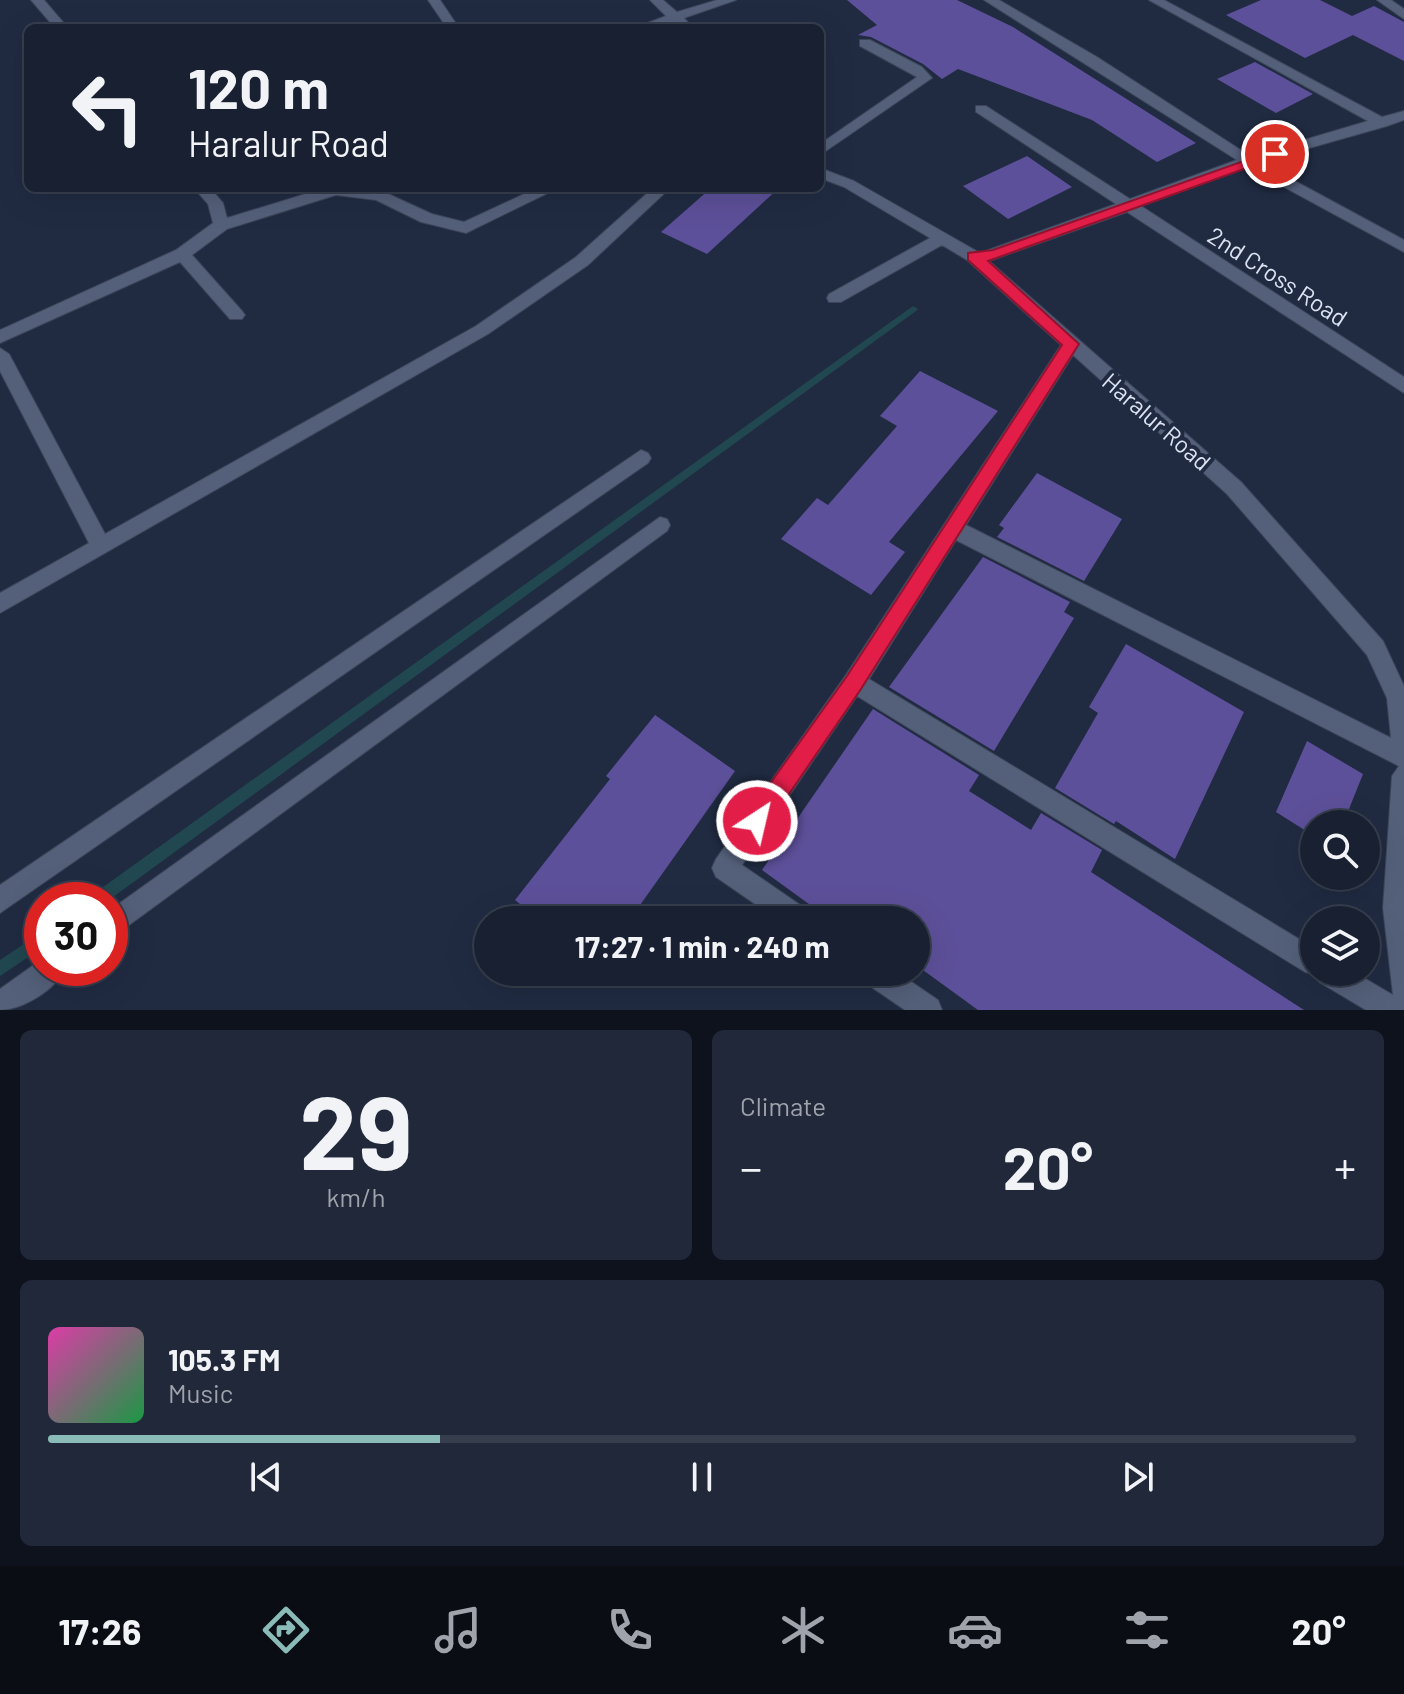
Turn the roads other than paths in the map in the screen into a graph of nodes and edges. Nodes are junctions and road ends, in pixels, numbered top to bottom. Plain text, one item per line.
1 (37, 0) edge
2 (434, 0) edge
3 (656, 0) edge
4 (730, 0) edge
5 (990, 0) edge
6 (1155, 0) edge
7 (1383, 0) edge
8 (1404, 15) edge
9 (675, 17) junction
10 (58, 24) edge
11 (450, 24) edge
12 (653, 24) edge
13 (683, 24) edge
14 (865, 43) dead end
15 (981, 109) dead end
16 (1404, 115) edge
17 (1382, 123) junction
18 (824, 148) edge
19 (1248, 161) junction
20 (824, 175) edge
21 (205, 192) edge
22 (328, 192) edge
23 (353, 192) edge
24 (542, 192) edge
25 (658, 192) edge
26 (1126, 206) junction
27 (221, 225) junction
28 (941, 239) junction
29 (1404, 247) edge
30 (182, 254) junction
31 (973, 256) junction
32 (835, 298) dead end
33 (236, 315) dead end
34 (0, 337) edge
35 (1071, 344) junction
36 (0, 354) edge
37 (1404, 386) edge
38 (641, 458) dead end
39 (660, 525) dead end
40 (952, 528) junction
41 (101, 546) junction
42 (0, 604) edge
43 (854, 682) junction
44 (1404, 749) edge
45 (1404, 757) edge
46 (1404, 776) edge
47 (0, 900) edge
48 (780, 906) edge
49 (128, 913) edge
50 (1300, 954) edge
51 (27, 986) edge
52 (894, 986) edge
53 (1352, 986) edge
54 (1404, 989) edge
55 (0, 1006) edge
56 (928, 1010) edge
57 (1392, 1010) edge

1 - 10 street
2 - 11 street
3 - 9 street
4 - 9 street
5 - 19 street
6 - 17 street
7 - 8 street
9 - 12 street
9 - 13 street
14 - 18 street
15 - 26 street, 2nd Cross Road
16 - 17 street
17 - 19 street
19 - 26 street
19 - 29 street
20 - 28 street, Haralur Road
21 - 27 street
22 - 27 street
23 - 24 street
25 - 41 street
26 - 31 street
26 - 37 street, 2nd Cross Road
27 - 30 street
28 - 31 street, Haralur Road
28 - 32 street
30 - 33 street
30 - 34 street
31 - 35 street, Haralur Road
35 - 40 street
35 - 44 street, Haralur Road
36 - 41 street
38 - 47 street
39 - 49 street
40 - 43 street
40 - 45 street
41 - 42 street
43 - 48 street
43 - 50 street
46 - 54 street
51 - 55 street
52 - 56 street
53 - 57 street

